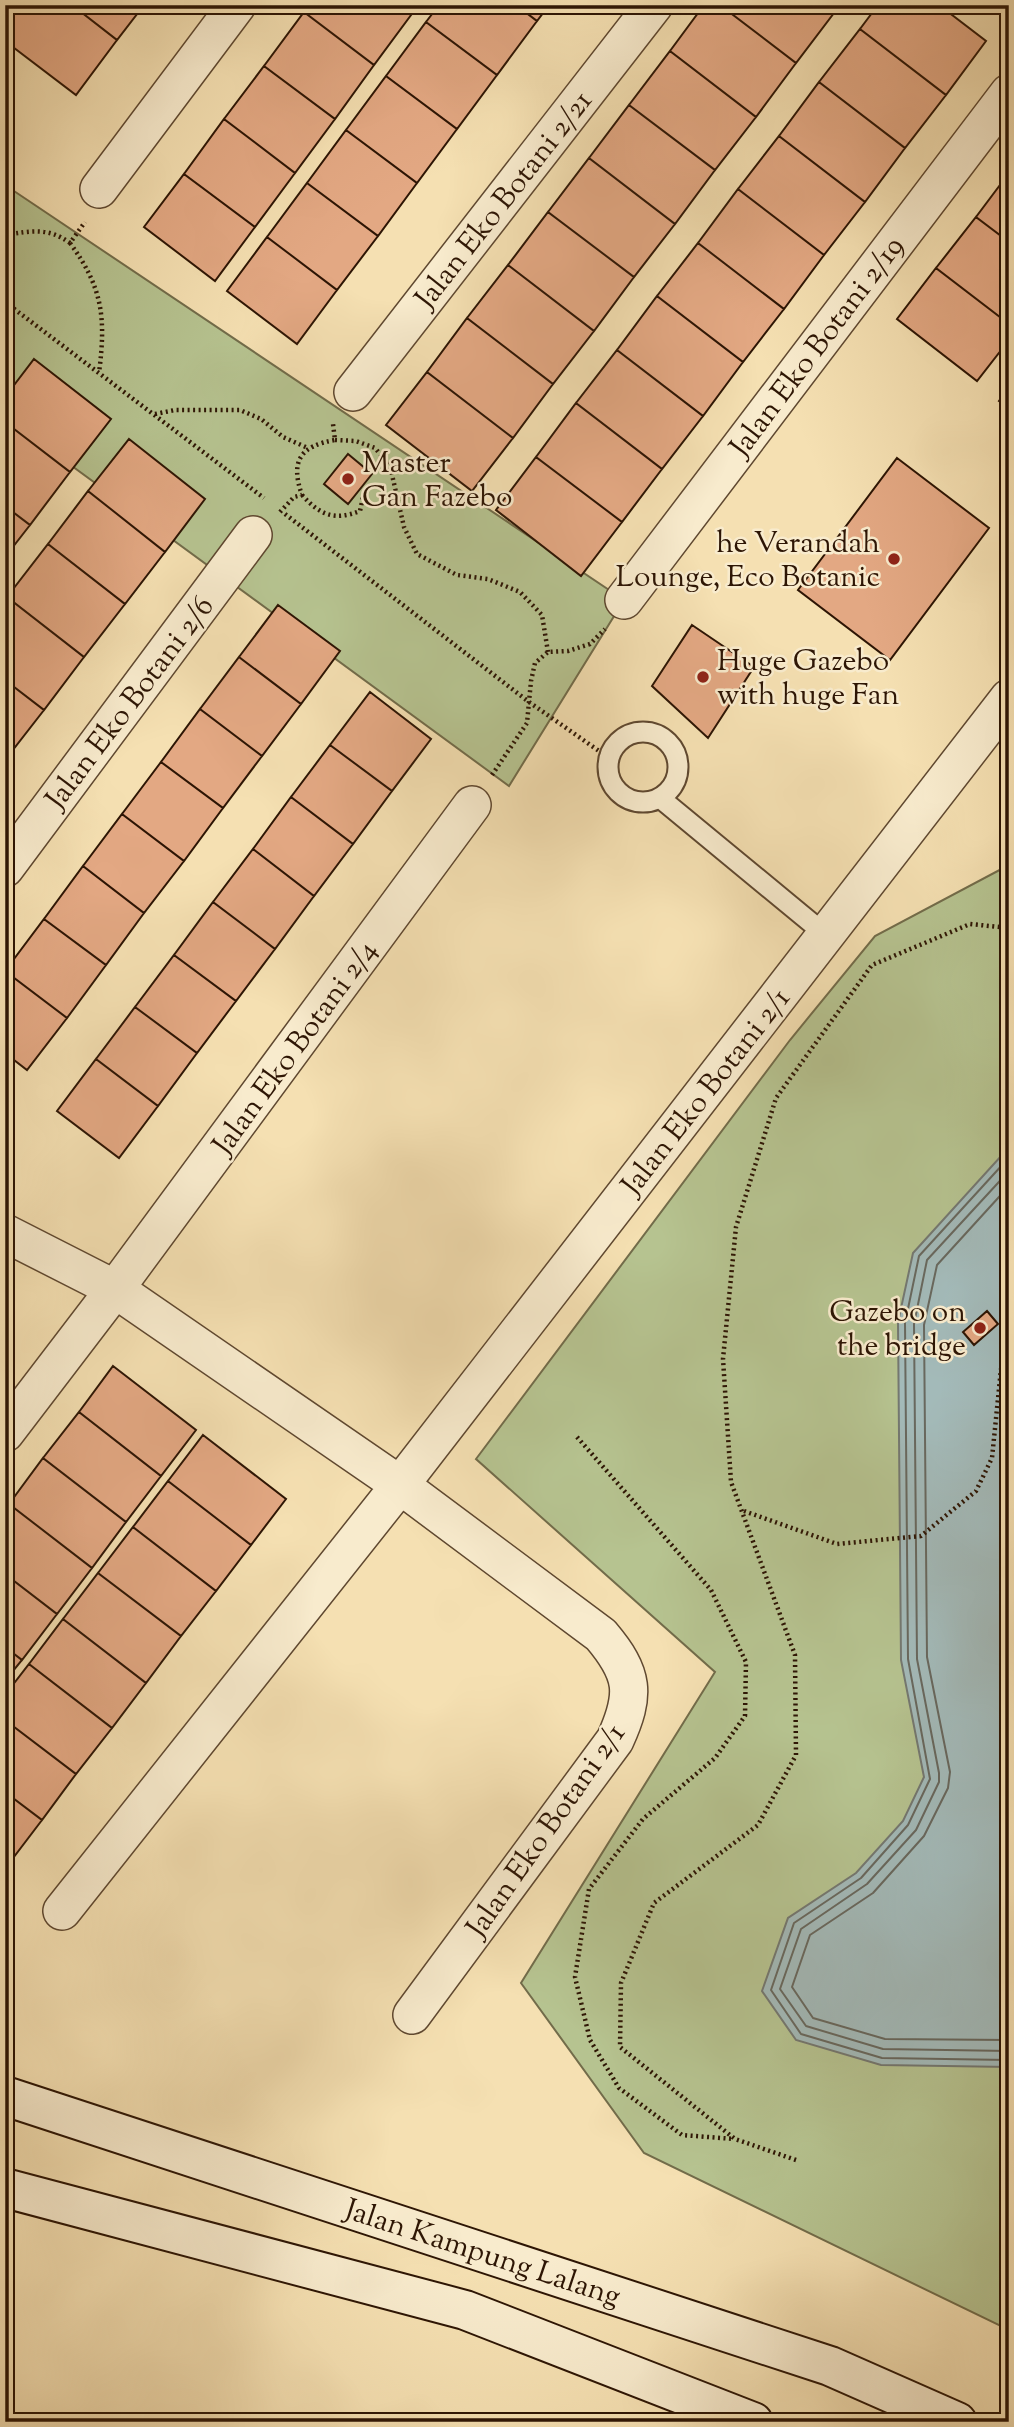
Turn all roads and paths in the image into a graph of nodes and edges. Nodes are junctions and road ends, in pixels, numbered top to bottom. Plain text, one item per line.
1 (237, 5) edge
2 (654, 5) edge
3 (1009, 93) edge
4 (99, 189) joint
5 (5, 235) edge
6 (70, 243) junction
7 (5, 302) edge
8 (99, 373) junction
9 (353, 392) joint
10 (154, 414) junction
11 (335, 440) junction
12 (308, 448) junction
13 (302, 495) junction
14 (363, 497) dead end
15 (280, 511) junction
16 (253, 536) joint
17 (624, 600) joint
18 (548, 652) junction
19 (529, 702) junction
20 (1008, 702) edge
21 (609, 758) junction
22 (660, 798) junction
23 (472, 805) joint
24 (5, 868) edge
25 (1009, 928) edge
26 (826, 935) junction
27 (5, 1233) edge
28 (115, 1289) junction
29 (1009, 1350) edge
30 (5, 1433) edge
31 (577, 1437) dead end
32 (400, 1485) junction
33 (743, 1510) junction
34 (62, 1911) dead end
35 (412, 2015) dead end
36 (5, 2096) edge
37 (735, 2139) junction
38 (796, 2160) dead end
39 (5, 2188) edge
40 (753, 2422) edge
41 (957, 2422) edge

1 - 4 street
2 - 9 street, Jalan Eko Botani 2/21
3 - 17 street, Jalan Eko Botani 2/19
4 - 6 path
5 - 6 path
6 - 8 path
7 - 8 path
8 - 10 path
9 - 11 path
10 - 12 path
10 - 15 path
11 - 12 path
11 - 18 path
12 - 13 path
13 - 14 path
13 - 15 path
15 - 16 path
15 - 19 path
16 - 24 street, Jalan Eko Botani 2/6
17 - 18 path
18 - 19 path
19 - 21 path
19 - 23 path
20 - 26 street, Jalan Eko Botani 2/1
21 - 22 lane
21 - 22 lane
22 - 26 lane
23 - 28 street, Jalan Eko Botani 2/4
25 - 33 path
26 - 32 street, Jalan Eko Botani 2/1
27 - 28 street
28 - 30 street
28 - 32 street
29 - 33 path
31 - 37 path
32 - 34 street, Jalan Eko Botani 2/1
32 - 35 street, Jalan Eko Botani 2/1
33 - 37 path
36 - 41 main road, Jalan Kampung Lalang
37 - 38 path
39 - 40 main road, Jalan Kampung Lalang

